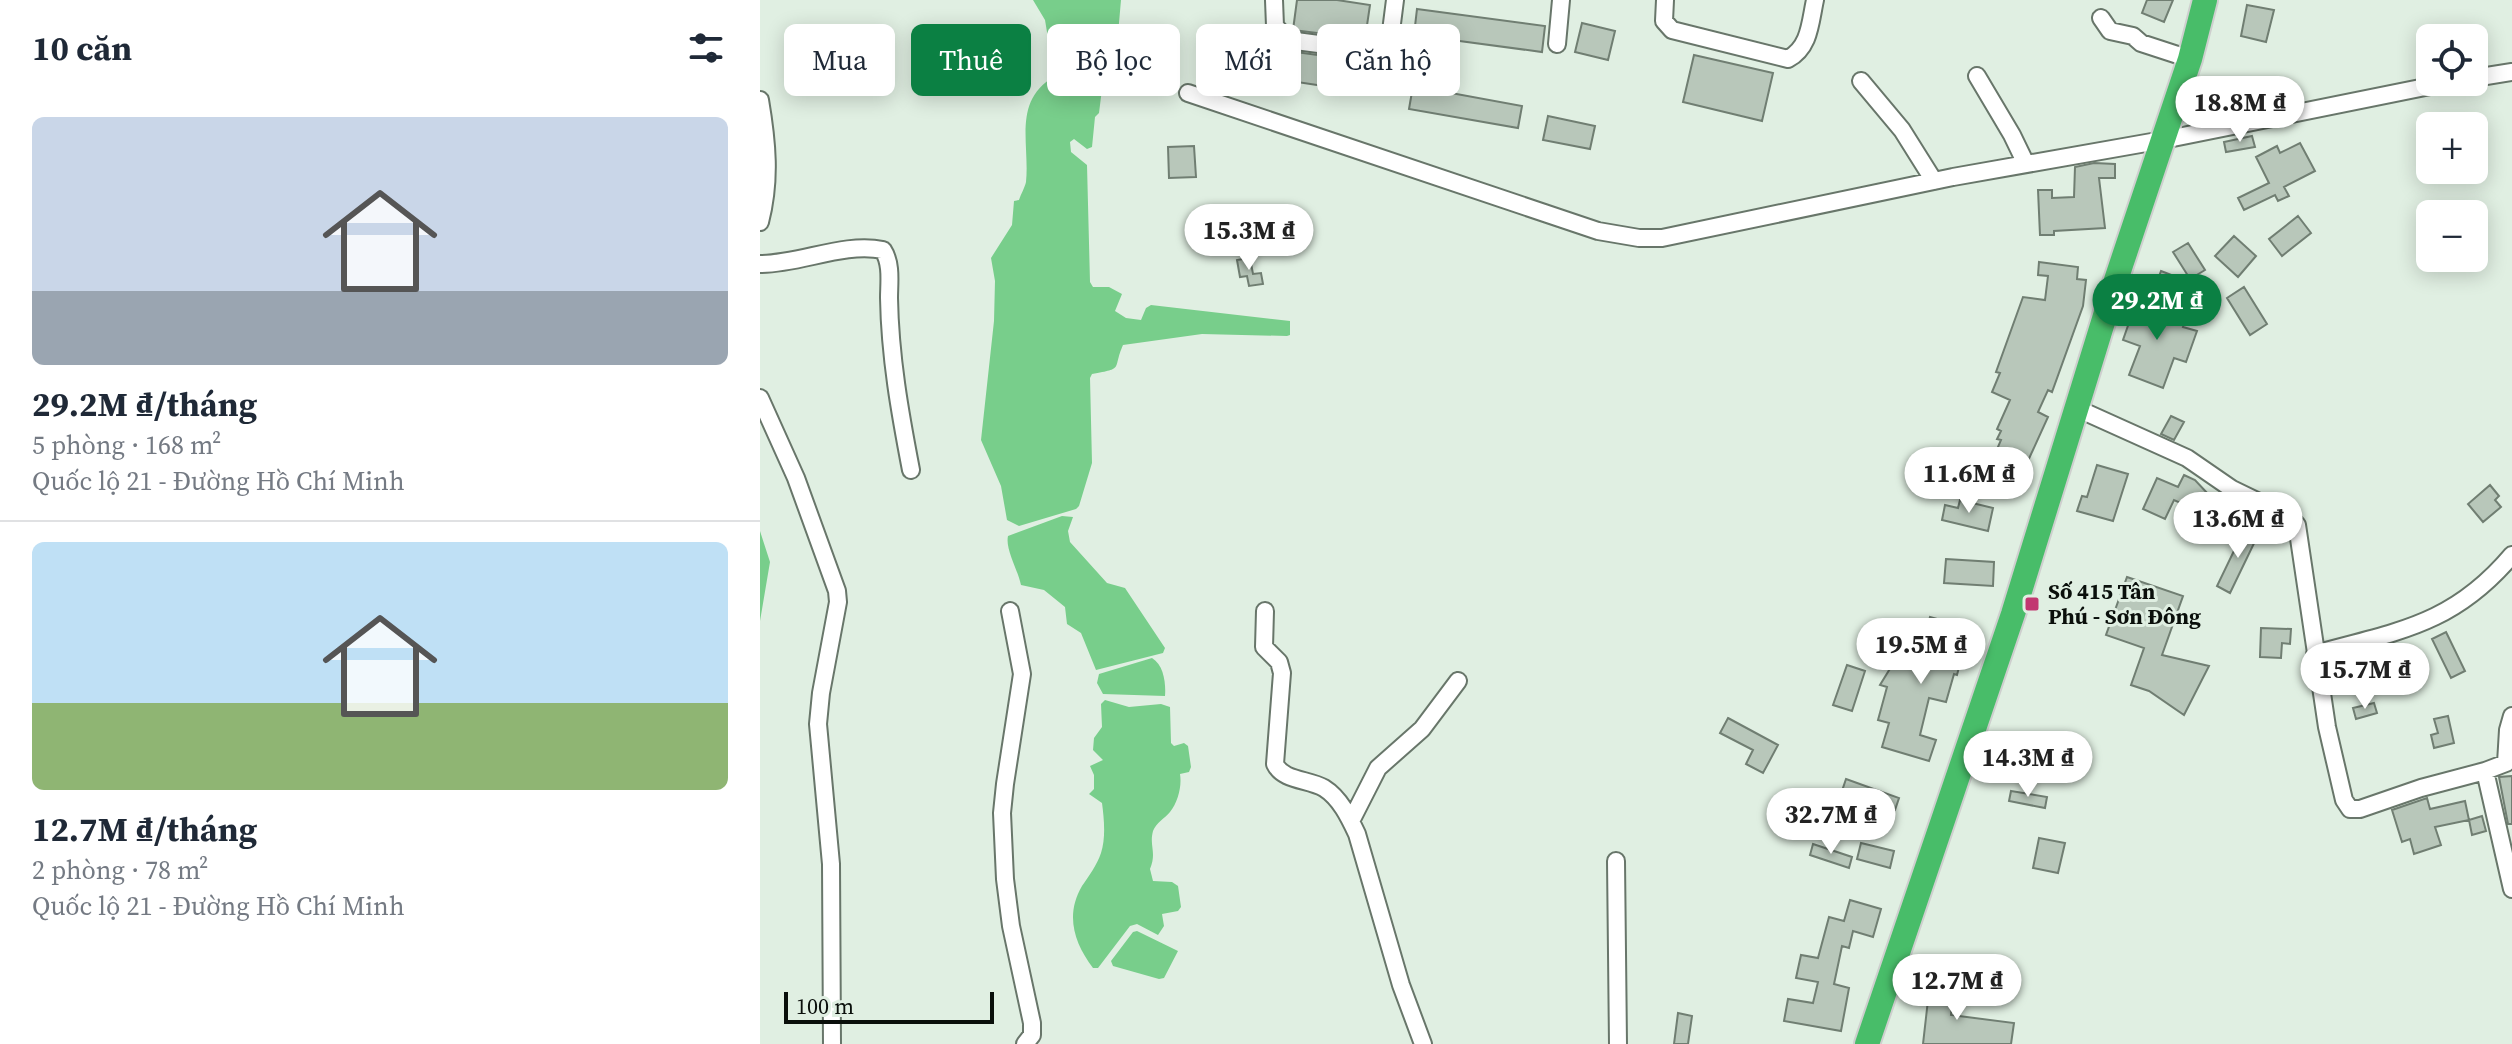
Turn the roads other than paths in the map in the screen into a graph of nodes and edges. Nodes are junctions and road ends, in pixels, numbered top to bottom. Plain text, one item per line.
1 (1274, 0) edge
2 (1395, 0) edge
3 (1561, 0) edge
4 (1665, 0) edge
5 (1815, 0) edge
6 (2205, 0) edge
7 (2101, 18) dead end
8 (1557, 44) dead end
9 (2190, 59) junction
10 (2512, 72) edge
11 (1977, 76) dead end
12 (2488, 76) edge
13 (1861, 81) dead end
14 (2416, 89) edge
15 (1188, 93) dead end
16 (760, 100) edge
17 (2163, 140) junction
18 (2026, 164) junction
19 (1934, 181) junction
20 (760, 222) edge
21 (760, 264) edge
22 (760, 398) edge
23 (2076, 408) junction
24 (911, 470) dead end
25 (2512, 555) edge
26 (1010, 611) dead end
27 (1265, 611) dead end
28 (2315, 654) junction
29 (1458, 681) dead end
30 (2512, 716) edge
31 (2485, 771) junction
32 (1351, 821) junction
33 (1616, 861) dead end
34 (2512, 889) edge
35 (832, 1044) edge
36 (1025, 1044) edge
37 (1423, 1044) edge
38 (1618, 1044) edge
39 (1867, 1044) edge

1 - 2 street
3 - 8 street
4 - 5 street
6 - 9 highway
7 - 9 street
9 - 17 highway
10 - 12 street
11 - 18 street
13 - 19 street
14 - 17 street
15 - 19 street
16 - 20 street
17 - 18 street
17 - 23 highway
18 - 19 street
21 - 24 street
22 - 35 street
23 - 28 street
23 - 39 highway
25 - 28 street
26 - 36 street
27 - 32 street
28 - 31 street
29 - 32 street
30 - 31 street
31 - 34 street
32 - 37 street
33 - 38 street

